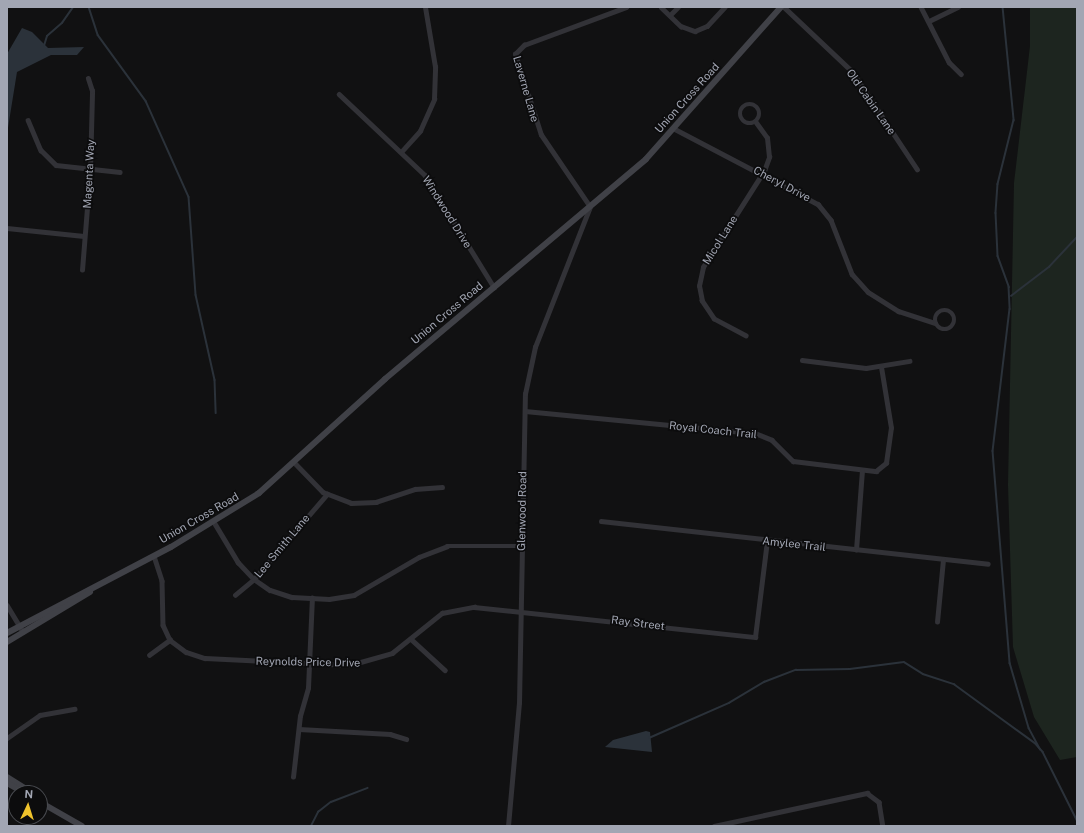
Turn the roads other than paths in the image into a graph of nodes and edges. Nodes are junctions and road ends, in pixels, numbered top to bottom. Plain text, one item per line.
1 (425, 7) edge
2 (626, 7) edge
3 (661, 7) edge
4 (678, 7) edge
5 (725, 7) edge
6 (781, 7) edge
7 (784, 7) edge
8 (922, 7) edge
9 (958, 7) edge
10 (670, 15) junction
11 (929, 21) junction
12 (961, 74) dead end
13 (88, 79) dead end
14 (339, 94) dead end
15 (28, 120) dead end
16 (756, 122) junction
17 (673, 128) junction
18 (402, 152) junction
19 (917, 169) dead end
20 (90, 170) junction
21 (120, 172) dead end
22 (762, 174) junction
23 (590, 207) junction
24 (7, 228) edge
25 (84, 236) junction
26 (82, 270) dead end
27 (494, 287) junction
28 (935, 323) junction
29 (746, 336) dead end
30 (802, 360) dead end
31 (909, 362) dead end
32 (881, 367) junction
33 (525, 411) junction
34 (294, 462) junction
35 (862, 470) junction
36 (442, 487) dead end
37 (326, 494) junction
38 (601, 521) dead end
39 (214, 522) junction
40 (767, 541) junction
41 (521, 546) junction
42 (856, 550) junction
43 (154, 556) junction
44 (943, 560) junction
45 (988, 564) dead end
46 (254, 579) junction
47 (91, 591) junction
48 (235, 595) dead end
49 (312, 598) junction
50 (7, 605) edge
51 (520, 609) junction
52 (937, 622) dead end
53 (20, 626) junction
54 (24, 632) junction
55 (7, 633) edge
56 (411, 639) junction
57 (170, 640) junction
58 (7, 642) edge
59 (149, 655) dead end
60 (308, 663) junction
61 (445, 670) dead end
62 (74, 709) dead end
63 (299, 729) junction
64 (7, 738) edge
65 (406, 739) dead end
66 (7, 777) edge
67 (293, 777) dead end
68 (20, 785) edge
69 (48, 804) edge
70 (48, 806) edge
71 (67, 817) junction
72 (82, 826) edge
73 (508, 826) edge
74 (714, 826) edge
75 (883, 826) edge

1 - 18 street
2 - 23 street, Laverne Lane
3 - 10 street
4 - 10 street
5 - 10 street
6 - 17 main road, Union Cross Road
7 - 19 street, Old Cabin Lane
8 - 11 street
9 - 11 street
11 - 12 street
13 - 20 street, Magenta Way
14 - 18 street, Windwood Drive
15 - 20 street
16 - 16 street
16 - 22 street, Micol Lane
17 - 22 street, Cheryl Drive
17 - 23 main road, Union Cross Road
18 - 27 street, Windwood Drive
20 - 21 street
20 - 25 street, Magenta Way
22 - 28 street, Cheryl Drive
22 - 29 street, Micol Lane
23 - 27 main road, Union Cross Road
23 - 33 street, Glenwood Road
24 - 25 street
25 - 26 street, Magenta Way
27 - 34 main road, Union Cross Road
28 - 28 street
30 - 32 street
31 - 32 street
32 - 35 street, Royal Coach Trail
33 - 35 street, Royal Coach Trail
33 - 41 street, Glenwood Road
34 - 37 street
34 - 39 main road, Union Cross Road
35 - 42 street
36 - 37 street
37 - 46 street, Lee Smith Lane
38 - 40 street, Amylee Trail
39 - 43 main road, Union Cross Road
39 - 46 street
40 - 42 street, Amylee Trail
40 - 51 street, Ray Street
41 - 49 street
41 - 51 street, Glenwood Road
42 - 44 street, Amylee Trail
43 - 47 main road, Union Cross Road
43 - 57 street
44 - 45 street, Amylee Trail
44 - 52 street
46 - 48 street, Lee Smith Lane
46 - 49 street
47 - 53 main road, Union Cross Road
47 - 54 main road, Union Cross Road
49 - 60 street
50 - 53 street
51 - 56 street, Reynolds Price Drive
51 - 73 street, Glenwood Road
53 - 54 street
53 - 55 main road, Union Cross Road
54 - 58 main road, Union Cross Road
56 - 60 street, Reynolds Price Drive
56 - 61 street
57 - 59 street
57 - 60 street, Reynolds Price Drive
60 - 63 street
62 - 64 street
63 - 65 street
63 - 67 street
66 - 68 main road
69 - 71 main road
70 - 71 main road
71 - 72 main road
74 - 75 street

